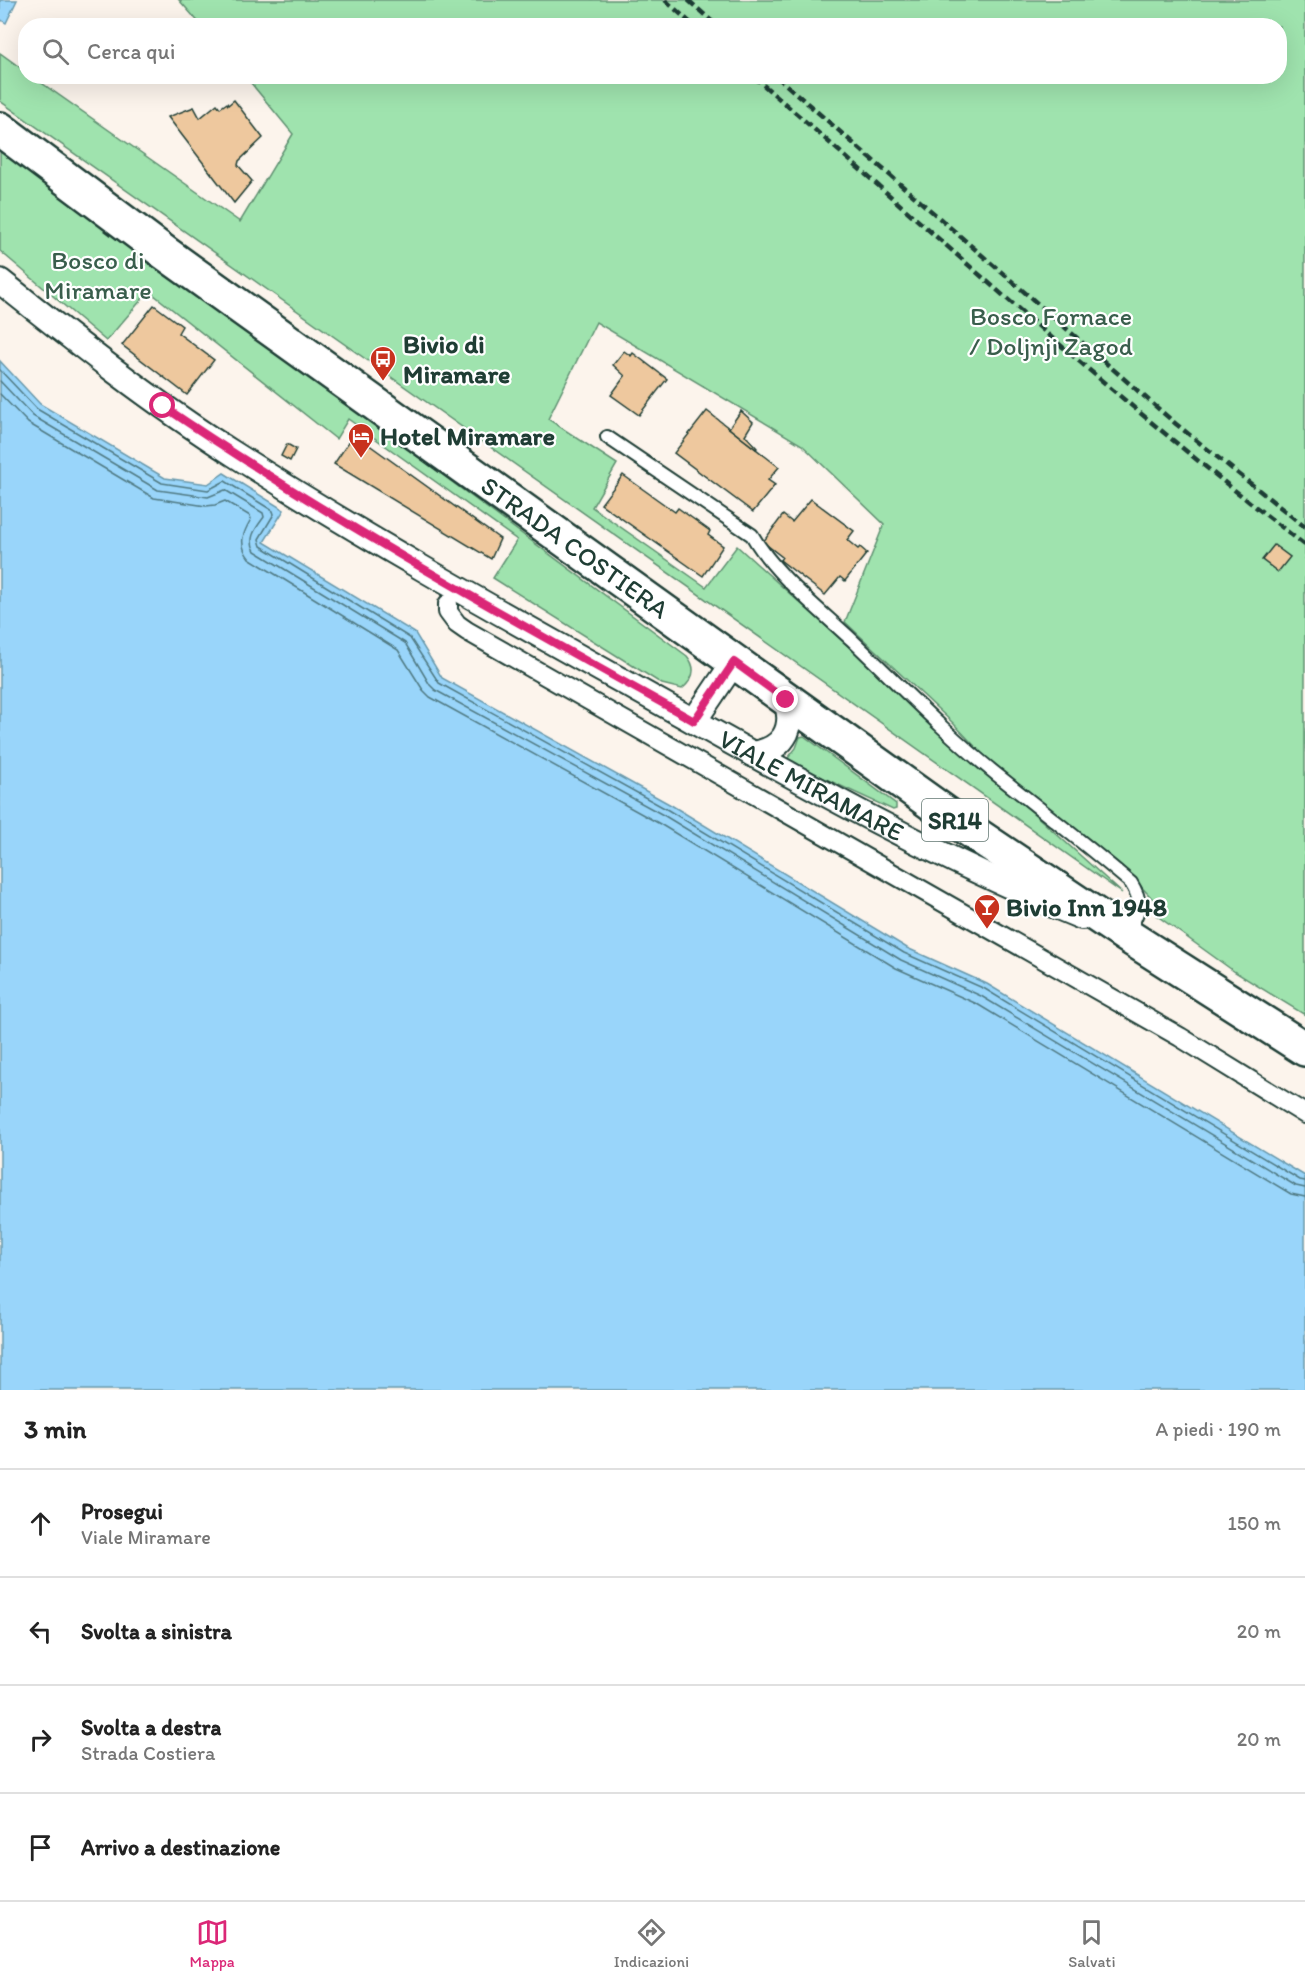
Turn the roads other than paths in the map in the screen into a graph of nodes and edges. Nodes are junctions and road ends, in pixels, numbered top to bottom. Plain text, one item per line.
1 (0, 129) edge
2 (0, 281) edge
3 (607, 437) dead end
4 (448, 604) dead end
5 (734, 662) junction
6 (786, 700) junction
7 (694, 721) junction
8 (752, 754) junction
9 (1126, 935) junction
10 (1305, 1049) edge
11 (1305, 1114) edge

1 - 5 main road, STRADA COSTIERA / SR14
2 - 7 street, VIALE MIRAMARE
3 - 9 lane
4 - 11 street
5 - 6 main road, STRADA COSTIERA / SR14
5 - 7 street
6 - 8 street
6 - 9 main road, STRADA COSTIERA / SR14
7 - 8 street, VIALE MIRAMARE
8 - 9 street, VIALE MIRAMARE
9 - 10 main road, VIALE MIRAMARE / SR14

